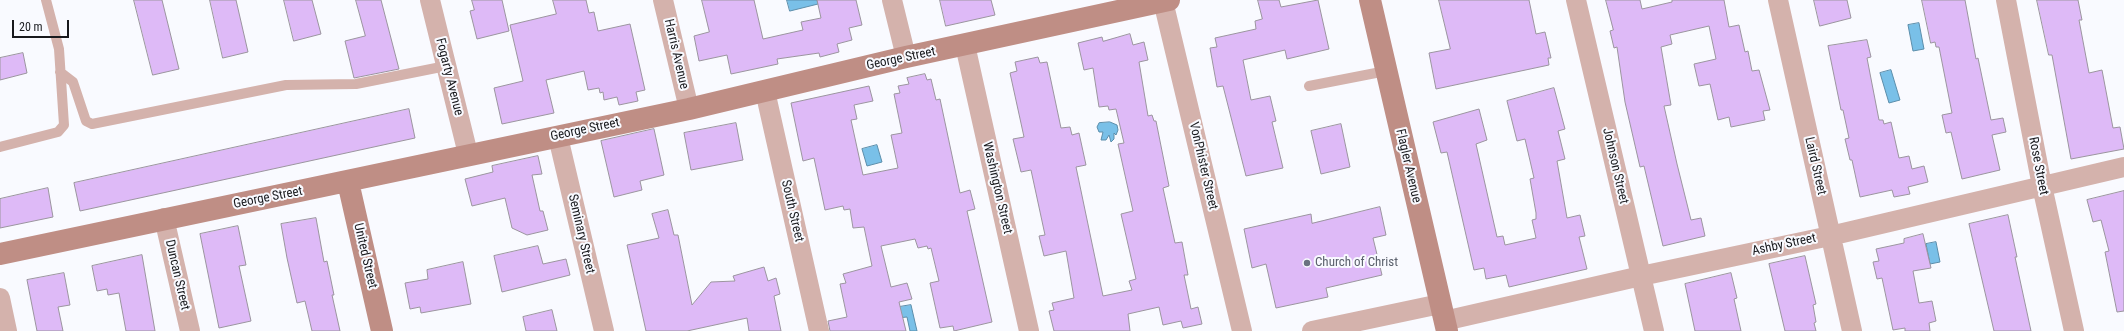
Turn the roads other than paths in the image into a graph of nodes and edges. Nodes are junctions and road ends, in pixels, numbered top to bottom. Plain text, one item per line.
1 (46, 0) edge
2 (430, 0) edge
3 (663, 0) edge
4 (892, 0) edge
5 (1370, 0) edge
6 (1576, 0) edge
7 (1778, 0) edge
8 (2006, 0) edge
9 (1166, 1) edge
10 (1127, 4) edge
11 (965, 46) junction
12 (906, 57) junction
13 (446, 66) junction
14 (1386, 71) junction
15 (60, 72) junction
16 (1309, 86) dead end
17 (765, 91) junction
18 (689, 109) junction
19 (558, 137) junction
20 (0, 147) edge
21 (468, 154) junction
22 (2124, 167) edge
23 (348, 182) junction
24 (2042, 186) junction
25 (164, 218) junction
26 (1830, 236) junction
27 (0, 254) edge
28 (1641, 276) junction
29 (0, 298) edge
30 (1444, 319) edge
31 (7, 331) edge
32 (190, 331) edge
33 (382, 331) edge
34 (604, 331) edge
35 (819, 331) edge
36 (1029, 331) edge
37 (1242, 331) edge
38 (1312, 331) edge
39 (1654, 331) edge
40 (1852, 331) edge
41 (2074, 331) edge

1 - 15 lane
2 - 13 street, Fogarty Avenue
3 - 18 street, Harris Avenue
4 - 12 street
5 - 14 street, Flagler Avenue
6 - 28 street, Johnson Street
7 - 26 street, Laird Street
8 - 24 street, Rose Street
9 - 10 street, George Street
9 - 37 street, VonPhister Street
10 - 11 street, George Street
11 - 12 street, George Street
11 - 36 street, Washington Street
12 - 17 street, George Street
13 - 15 lane
13 - 21 street, Fogarty Avenue
14 - 16 lane
14 - 30 street, Flagler Avenue
15 - 20 lane
17 - 18 street, George Street
17 - 35 street, South Street
18 - 19 street, George Street
19 - 21 street, George Street
19 - 34 street, Seminary Street
21 - 23 street, George Street
22 - 24 street, Ashby Street
23 - 25 street, George Street
23 - 33 street, United Street
24 - 26 street, Ashby Street
24 - 41 street, Rose Street
25 - 27 street, George Street
25 - 32 street, Duncan Street
26 - 28 street, Ashby Street
26 - 40 street, Laird Street
28 - 30 street, Ashby Street
28 - 39 street, Johnson Street
29 - 31 street
30 - 38 street, Ashby Street

